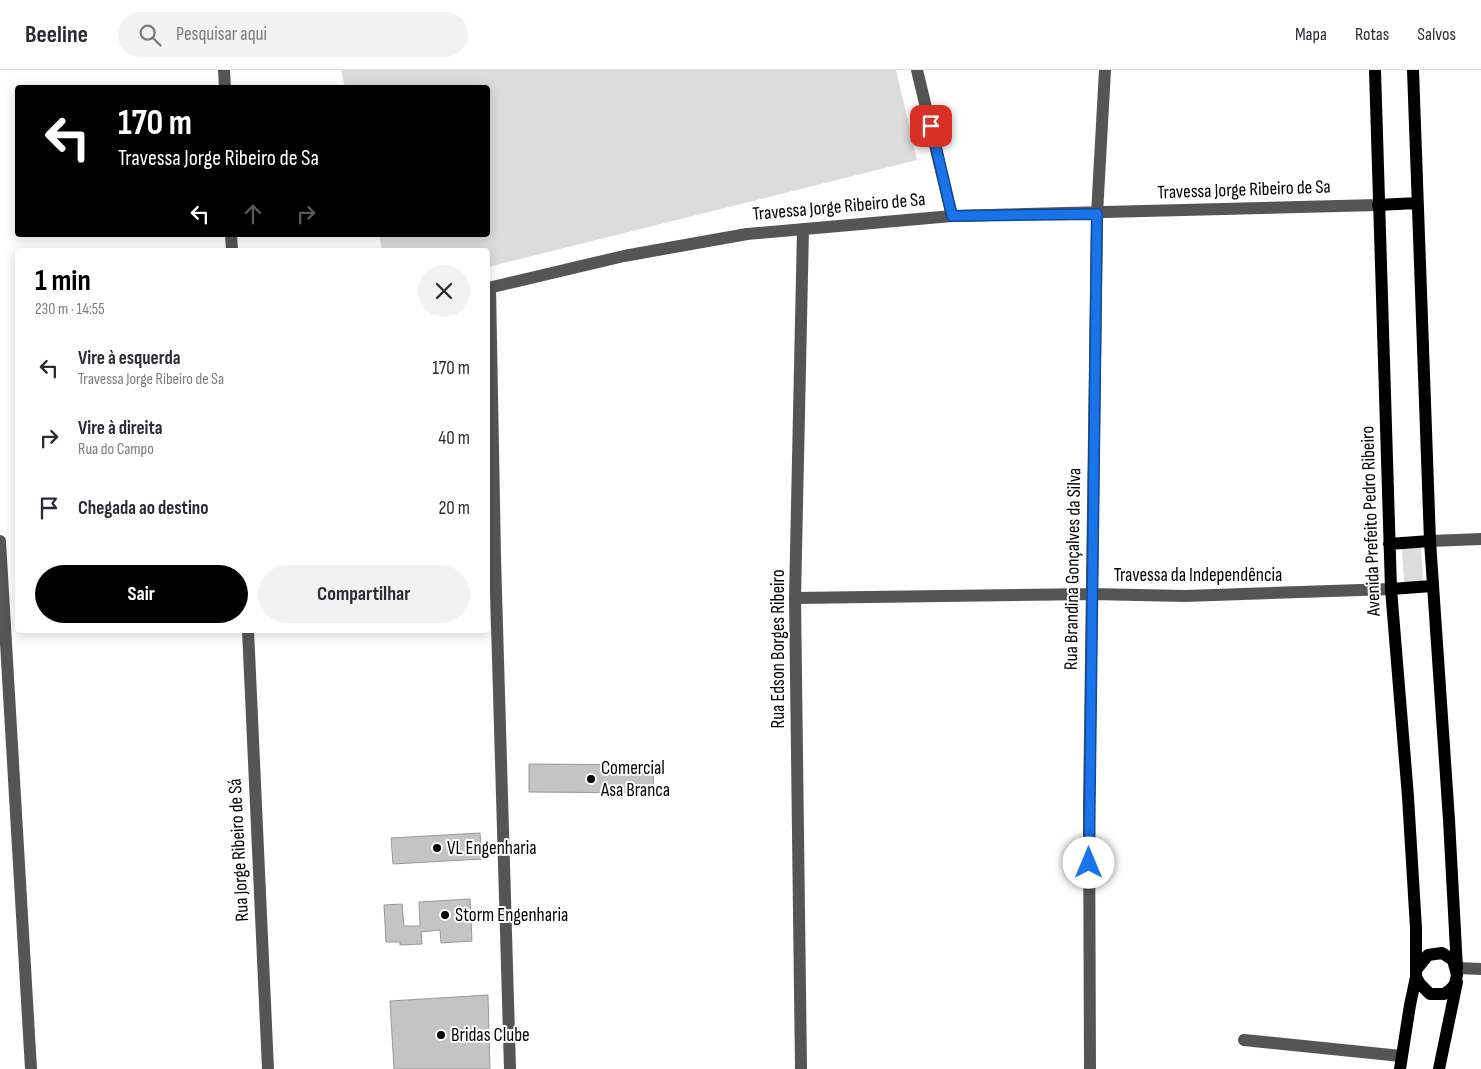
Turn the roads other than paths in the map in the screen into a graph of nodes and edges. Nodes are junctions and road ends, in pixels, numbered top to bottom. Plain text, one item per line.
1 (224, 70) edge
2 (918, 70) edge
3 (1105, 70) edge
4 (1375, 70) edge
5 (1414, 70) edge
6 (225, 85) edge
7 (1417, 203) junction
8 (1378, 205) junction
9 (1097, 214) junction
10 (952, 216) junction
11 (803, 229) junction
12 (490, 288) edge
13 (490, 331) edge
14 (1481, 539) edge
15 (0, 541) edge
16 (1430, 541) junction
17 (1390, 544) junction
18 (1432, 586) junction
19 (1391, 589) junction
20 (1092, 594) junction
21 (795, 598) junction
22 (248, 633) edge
23 (1481, 969) edge
24 (1457, 972) junction
25 (1416, 973) junction
26 (1244, 1040) dead end
27 (1401, 1063) edge
28 (31, 1069) edge
29 (268, 1069) edge
30 (510, 1069) edge
31 (801, 1069) edge
32 (1090, 1069) edge
33 (1439, 1069) edge

1 - 6 street
2 - 10 street
3 - 9 street, Rua Brandina Gonçalves da Silva
4 - 8 main road, Avenida Prefeito Pedro Ribeiro
5 - 7 main road
7 - 8 main road
7 - 16 main road
8 - 9 street, Travessa Jorge Ribeiro de Sa
8 - 17 main road, Avenida Prefeito Pedro Ribeiro
9 - 10 street, Travessa Jorge Ribeiro de Sa
9 - 20 street, Rua Brandina Gonçalves da Silva
10 - 11 street, Travessa Jorge Ribeiro de Sa
11 - 12 street, Travessa Jorge Ribeiro de Sa
11 - 21 street, Rua Edson Borges Ribeiro
13 - 30 street
14 - 16 street
15 - 28 street
16 - 17 main road
16 - 18 main road
17 - 19 main road, Avenida Prefeito Pedro Ribeiro
18 - 19 main road
18 - 24 main road
19 - 20 street, Travessa da Independência
19 - 25 main road, Avenida Prefeito Pedro Ribeiro
20 - 21 street, Travessa da Independência
20 - 32 street, Rua Brandina Gonçalves da Silva
21 - 31 street, Rua Edson Borges Ribeiro
22 - 29 street, Rua Jorge Ribeiro de Sá
23 - 24 street
24 - 25 main road
24 - 25 main road
24 - 33 main road
25 - 27 main road, Avenida Prefeito Pedro Ribeiro
26 - 27 street

